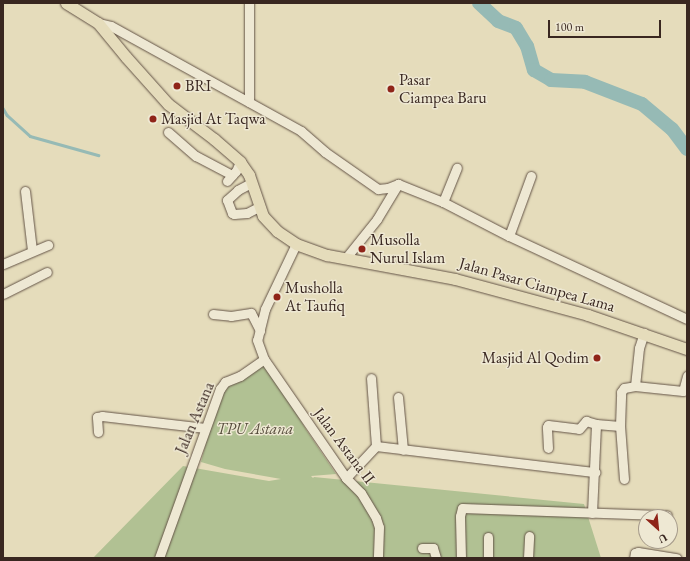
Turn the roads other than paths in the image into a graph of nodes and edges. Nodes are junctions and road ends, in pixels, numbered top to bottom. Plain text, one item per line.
1 (66, 3) edge
2 (249, 3) edge
3 (98, 23) junction
4 (249, 102) junction
5 (168, 132) dead end
6 (240, 162) junction
7 (458, 168) dead end
8 (531, 176) dead end
9 (251, 183) junction
10 (398, 184) junction
11 (25, 191) dead end
12 (442, 202) junction
13 (259, 207) junction
14 (509, 236) junction
15 (296, 244) junction
16 (48, 245) dead end
17 (32, 251) junction
18 (345, 259) junction
19 (3, 262) edge
20 (47, 272) dead end
21 (3, 294) edge
22 (212, 314) dead end
23 (687, 319) edge
24 (260, 331) junction
25 (644, 333) junction
26 (687, 349) edge
27 (264, 359) junction
28 (687, 376) edge
29 (371, 378) dead end
30 (635, 386) junction
31 (685, 392) edge
32 (398, 397) dead end
33 (596, 424) junction
34 (620, 426) junction
35 (205, 428) junction
36 (98, 432) dead end
37 (376, 446) junction
38 (548, 448) dead end
39 (403, 450) junction
40 (596, 472) junction
41 (346, 478) junction
42 (624, 479) dead end
43 (592, 513) junction
44 (638, 514) edge
45 (529, 536) dead end
46 (488, 537) dead end
47 (422, 548) dead end
48 (159, 558) edge
49 (378, 558) edge
50 (436, 558) edge
51 (461, 558) edge
52 (488, 558) edge
53 (528, 558) edge
54 (634, 558) edge
55 (677, 558) edge

1 - 3 main road, Jalan Pasar Ciampea Lama
2 - 4 street
3 - 4 street
3 - 6 main road, Jalan Pasar Ciampea Lama
4 - 10 street
5 - 6 street
6 - 9 main road, Jalan Pasar Ciampea Lama
7 - 12 street
8 - 14 street
9 - 13 main road, Jalan Pasar Ciampea Lama
9 - 13 street
10 - 12 street
10 - 18 street
11 - 17 street
12 - 14 street
13 - 15 main road, Jalan Pasar Ciampea Lama
14 - 23 street
15 - 18 main road, Jalan Pasar Ciampea Lama
15 - 24 street
16 - 17 street
17 - 19 street
18 - 25 main road, Jalan Pasar Ciampea Lama
20 - 21 street
22 - 24 street
24 - 27 street
25 - 26 main road, Jalan Pasar Ciampea Lama
25 - 30 street
27 - 35 street, Jalan Astana
27 - 41 street, Jalan Astana II
28 - 31 street
29 - 37 street
30 - 31 street
30 - 34 street
32 - 39 street
33 - 34 street
33 - 38 street
33 - 40 street
34 - 42 street
35 - 36 street
35 - 48 street, Jalan Astana
37 - 39 street
37 - 41 street
39 - 40 street
40 - 43 street
41 - 49 street, Jalan Astana II
43 - 44 street
43 - 51 street
45 - 53 street
46 - 52 street
47 - 50 street
54 - 55 street

